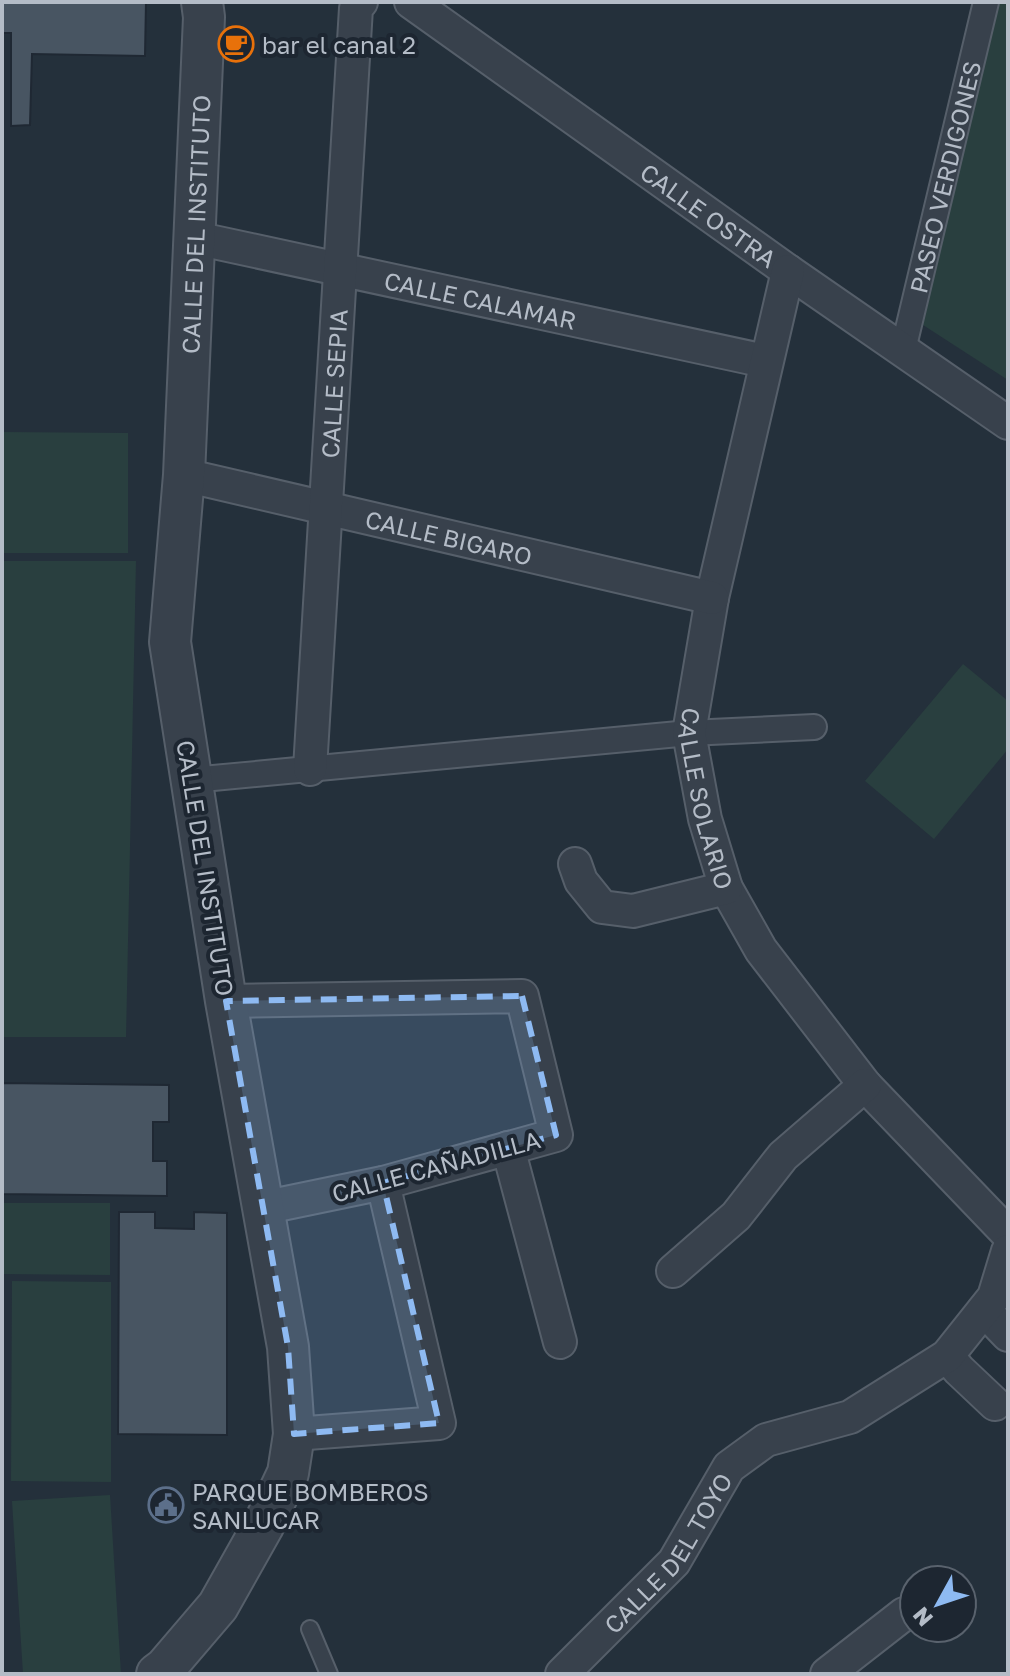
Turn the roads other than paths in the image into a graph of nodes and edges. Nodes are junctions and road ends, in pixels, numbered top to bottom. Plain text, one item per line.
1 (361, 2) edge
2 (411, 2) edge
3 (986, 2) edge
4 (207, 7) edge
5 (195, 238) junction
6 (341, 269) junction
7 (788, 271) junction
8 (903, 350) junction
9 (765, 361) junction
10 (1008, 423) edge
11 (184, 475) junction
12 (326, 508) junction
13 (712, 598) junction
14 (814, 727) dead end
15 (689, 733) junction
16 (310, 769) junction
17 (192, 780) junction
18 (575, 864) dead end
19 (726, 888) junction
20 (226, 1001) junction
21 (865, 1085) junction
22 (508, 1148) junction
23 (383, 1183) junction
24 (262, 1208) junction
25 (1008, 1234) edge
26 (1008, 1251) edge
27 (673, 1271) dead end
28 (984, 1310) junction
29 (1008, 1335) edge
30 (560, 1342) dead end
31 (947, 1356) junction
32 (995, 1404) dead end
33 (294, 1434) junction
34 (898, 1619) edge
35 (310, 1629) dead end
36 (157, 1674) edge
37 (329, 1674) edge
38 (562, 1674) edge
39 (827, 1674) edge

1 - 6 street, CALLE SEPIA
2 - 7 street, CALLE OSTRA
3 - 8 street, PASEO VERDIGONES
4 - 5 street, CALLE DEL INSTITUTO
5 - 6 street, CALLE CALAMAR
5 - 11 street, CALLE DEL INSTITUTO
6 - 9 street, CALLE CALAMAR
6 - 12 street, CALLE SEPIA
7 - 8 street, CALLE OSTRA
7 - 9 street, CALLE SOLARIO
8 - 10 street, CALLE OSTRA
9 - 13 street, CALLE SOLARIO
11 - 12 street, CALLE BIGARO
11 - 17 street, CALLE DEL INSTITUTO
12 - 13 street, CALLE BIGARO
12 - 16 street, CALLE SEPIA
13 - 15 street, CALLE SOLARIO
14 - 15 street
15 - 16 street
15 - 19 street, CALLE SOLARIO
16 - 17 street
17 - 20 street, CALLE DEL INSTITUTO
18 - 19 street
19 - 21 street, CALLE SOLARIO
20 - 22 street, CALLE CAÑADILLA
20 - 24 street, CALLE DEL INSTITUTO
21 - 25 street, CALLE SOLARIO
21 - 27 street
22 - 23 street, CALLE CAÑADILLA
22 - 30 street
23 - 24 street, CALLE CAÑADILLA
23 - 33 street
24 - 33 street, CALLE DEL INSTITUTO
26 - 28 street, CALLE DEL TOYO
28 - 29 street
28 - 31 street, CALLE DEL TOYO
31 - 32 street
31 - 38 street, CALLE DEL TOYO
33 - 36 street, CALLE DEL INSTITUTO
34 - 39 street
35 - 37 lane

